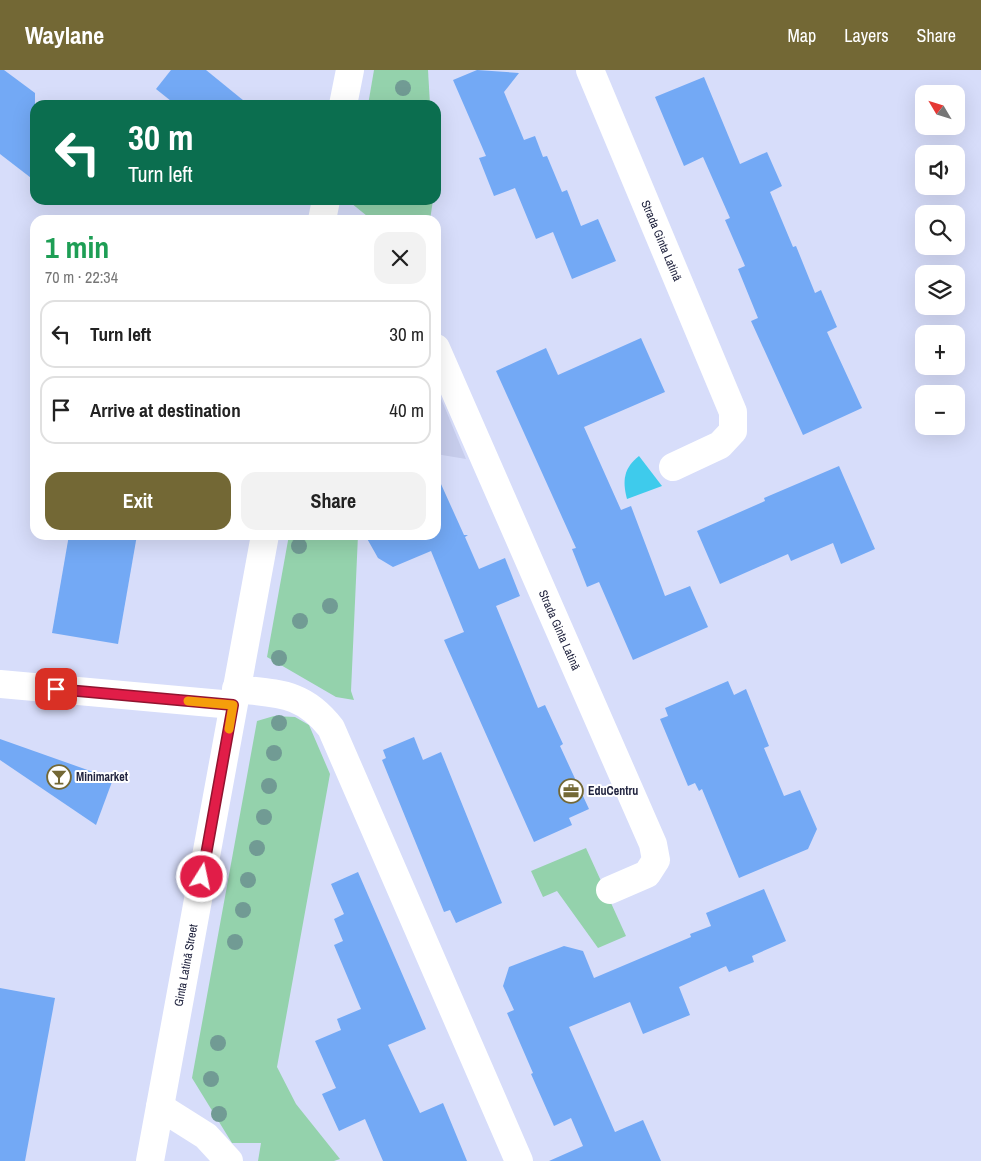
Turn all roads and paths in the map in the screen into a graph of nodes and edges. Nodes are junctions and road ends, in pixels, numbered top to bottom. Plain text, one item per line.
1 (350, 70) edge
2 (590, 70) edge
3 (344, 100) edge
4 (441, 359) edge
5 (673, 467) dead end
6 (264, 540) edge
7 (0, 684) edge
8 (235, 697) junction
9 (610, 890) dead end
10 (160, 1108) junction
11 (150, 1161) edge
12 (229, 1161) edge
13 (519, 1161) edge

1 - 3 street
2 - 5 street, Strada Ginta Latină
4 - 9 street, Strada Ginta Latină
6 - 8 street, Ginta Latină Street
7 - 8 street
8 - 10 street, Ginta Latină Street
8 - 13 street
10 - 11 street, Ginta Latină Street
10 - 12 street

